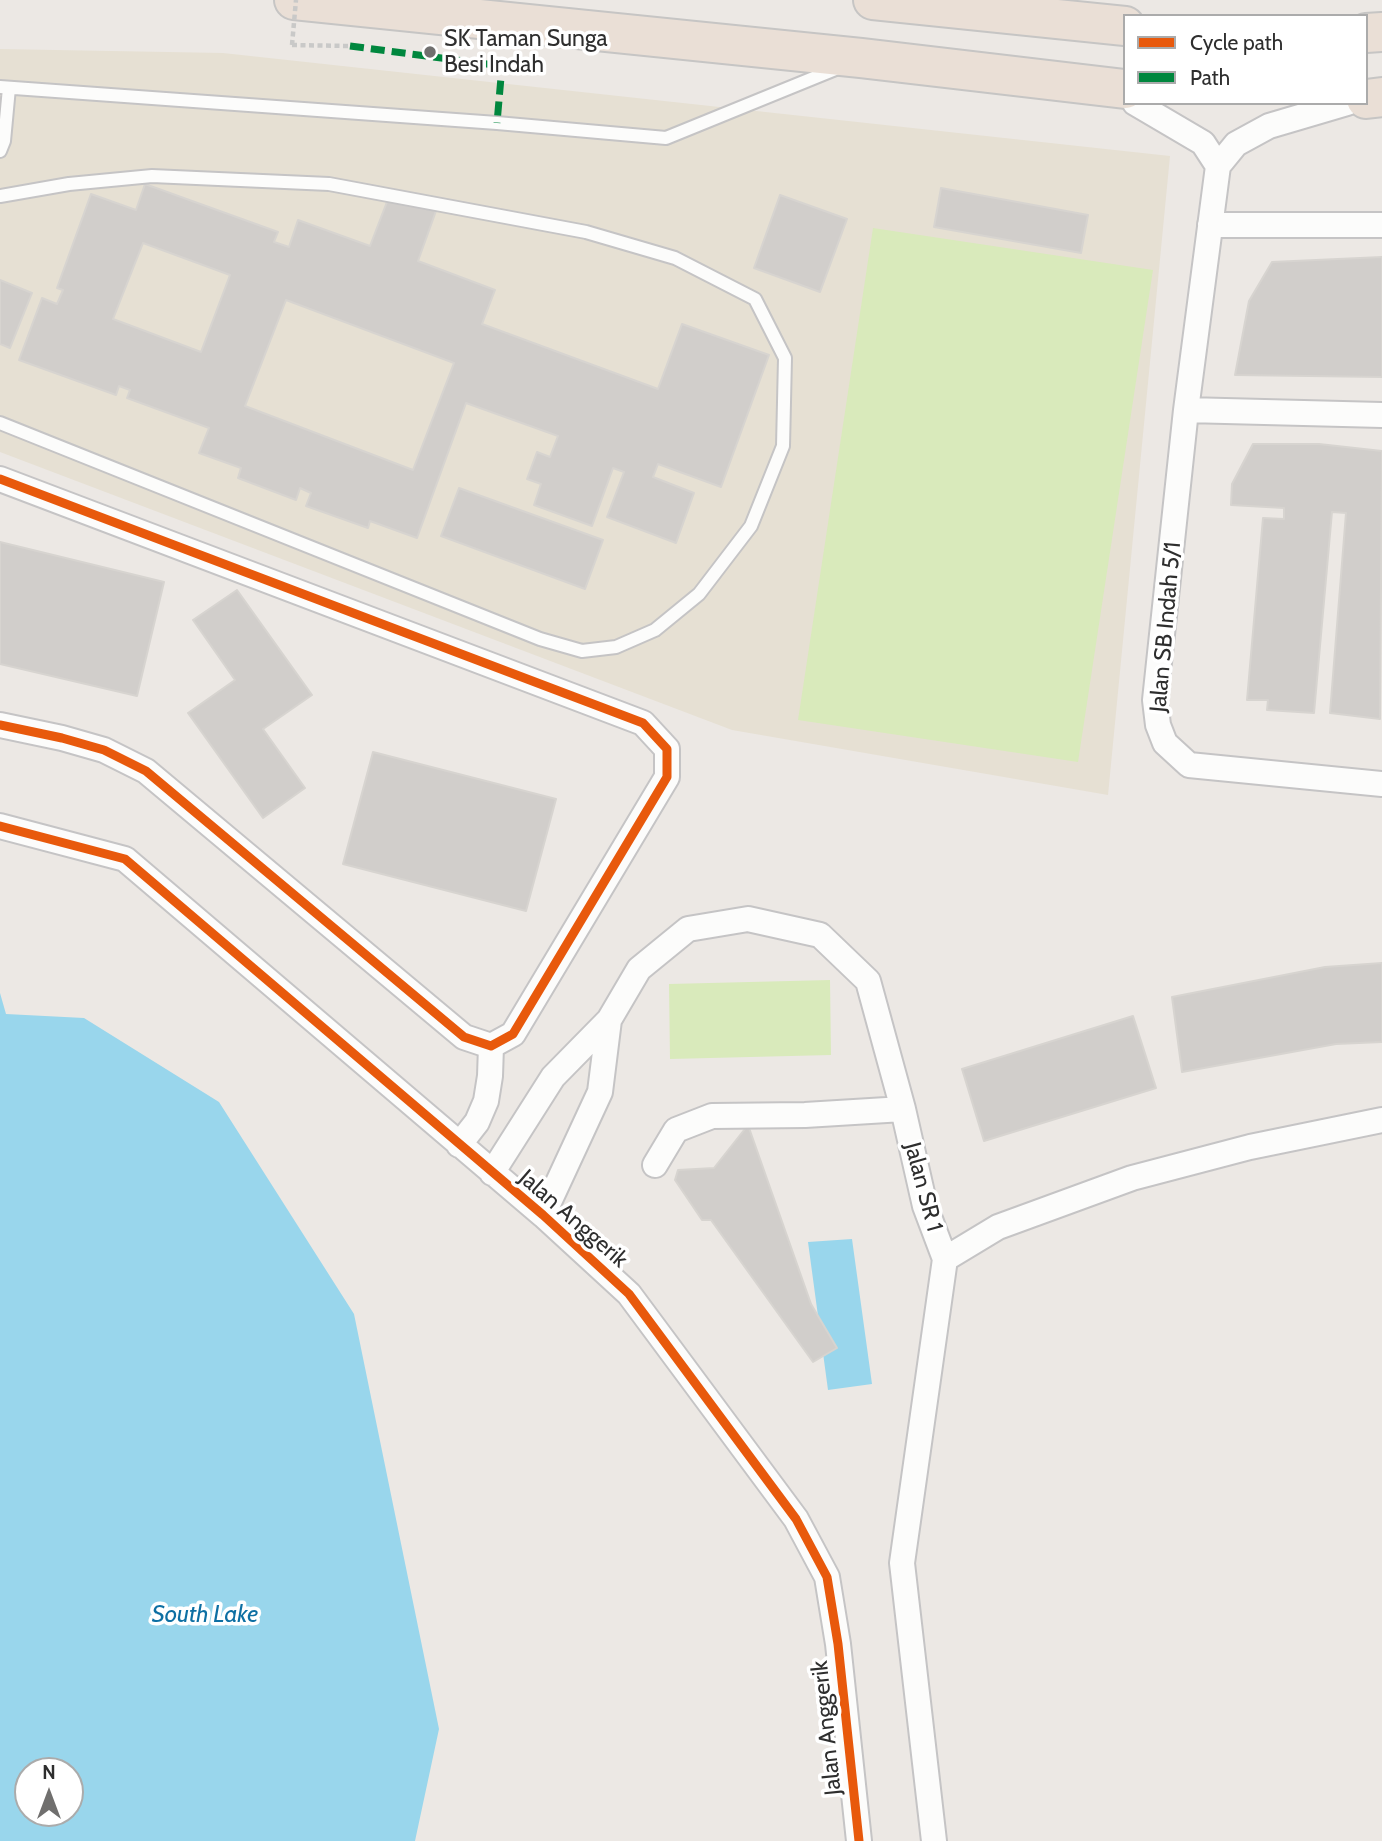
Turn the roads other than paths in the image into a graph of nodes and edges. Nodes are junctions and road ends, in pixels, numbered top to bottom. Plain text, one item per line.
1 (295, 0) edge
2 (873, 0) edge
3 (1123, 26) edge
4 (861, 58) junction
5 (4, 88) edge
6 (1115, 91) edge
7 (1138, 105) edge
8 (1340, 105) edge
9 (0, 151) edge
10 (1218, 166) junction
11 (0, 196) edge
12 (1210, 225) junction
13 (1382, 225) edge
14 (1186, 410) junction
15 (1382, 415) edge
16 (0, 423) edge
17 (0, 479) edge
18 (0, 726) edge
19 (1382, 784) edge
20 (0, 826) edge
21 (609, 1020) junction
22 (491, 1046) junction
23 (903, 1109) junction
24 (1382, 1121) edge
25 (459, 1145) junction
26 (655, 1165) dead end
27 (492, 1173) junction
28 (543, 1216) junction
29 (945, 1259) junction
30 (859, 1841) edge
31 (934, 1841) edge

1 - 4 highway
2 - 3 highway
4 - 5 lane
4 - 6 highway
5 - 9 lane
7 - 10 street
8 - 10 street
10 - 12 street, Jalan SB Indah 5/1
11 - 16 lane
12 - 13 street
12 - 14 street, Jalan SB Indah 5/1
14 - 15 street
14 - 19 street, Jalan SB Indah 5/1
17 - 22 street
18 - 22 street
20 - 25 street, Jalan Anggerik
21 - 23 street, Jalan SR 1
21 - 27 street
21 - 28 street
22 - 25 street
23 - 26 street
23 - 29 street, Jalan SR 1
24 - 29 street, Jalan SR 1
25 - 27 street, Jalan Anggerik
27 - 28 street, Jalan Anggerik
28 - 30 street, Jalan Anggerik
29 - 31 street

